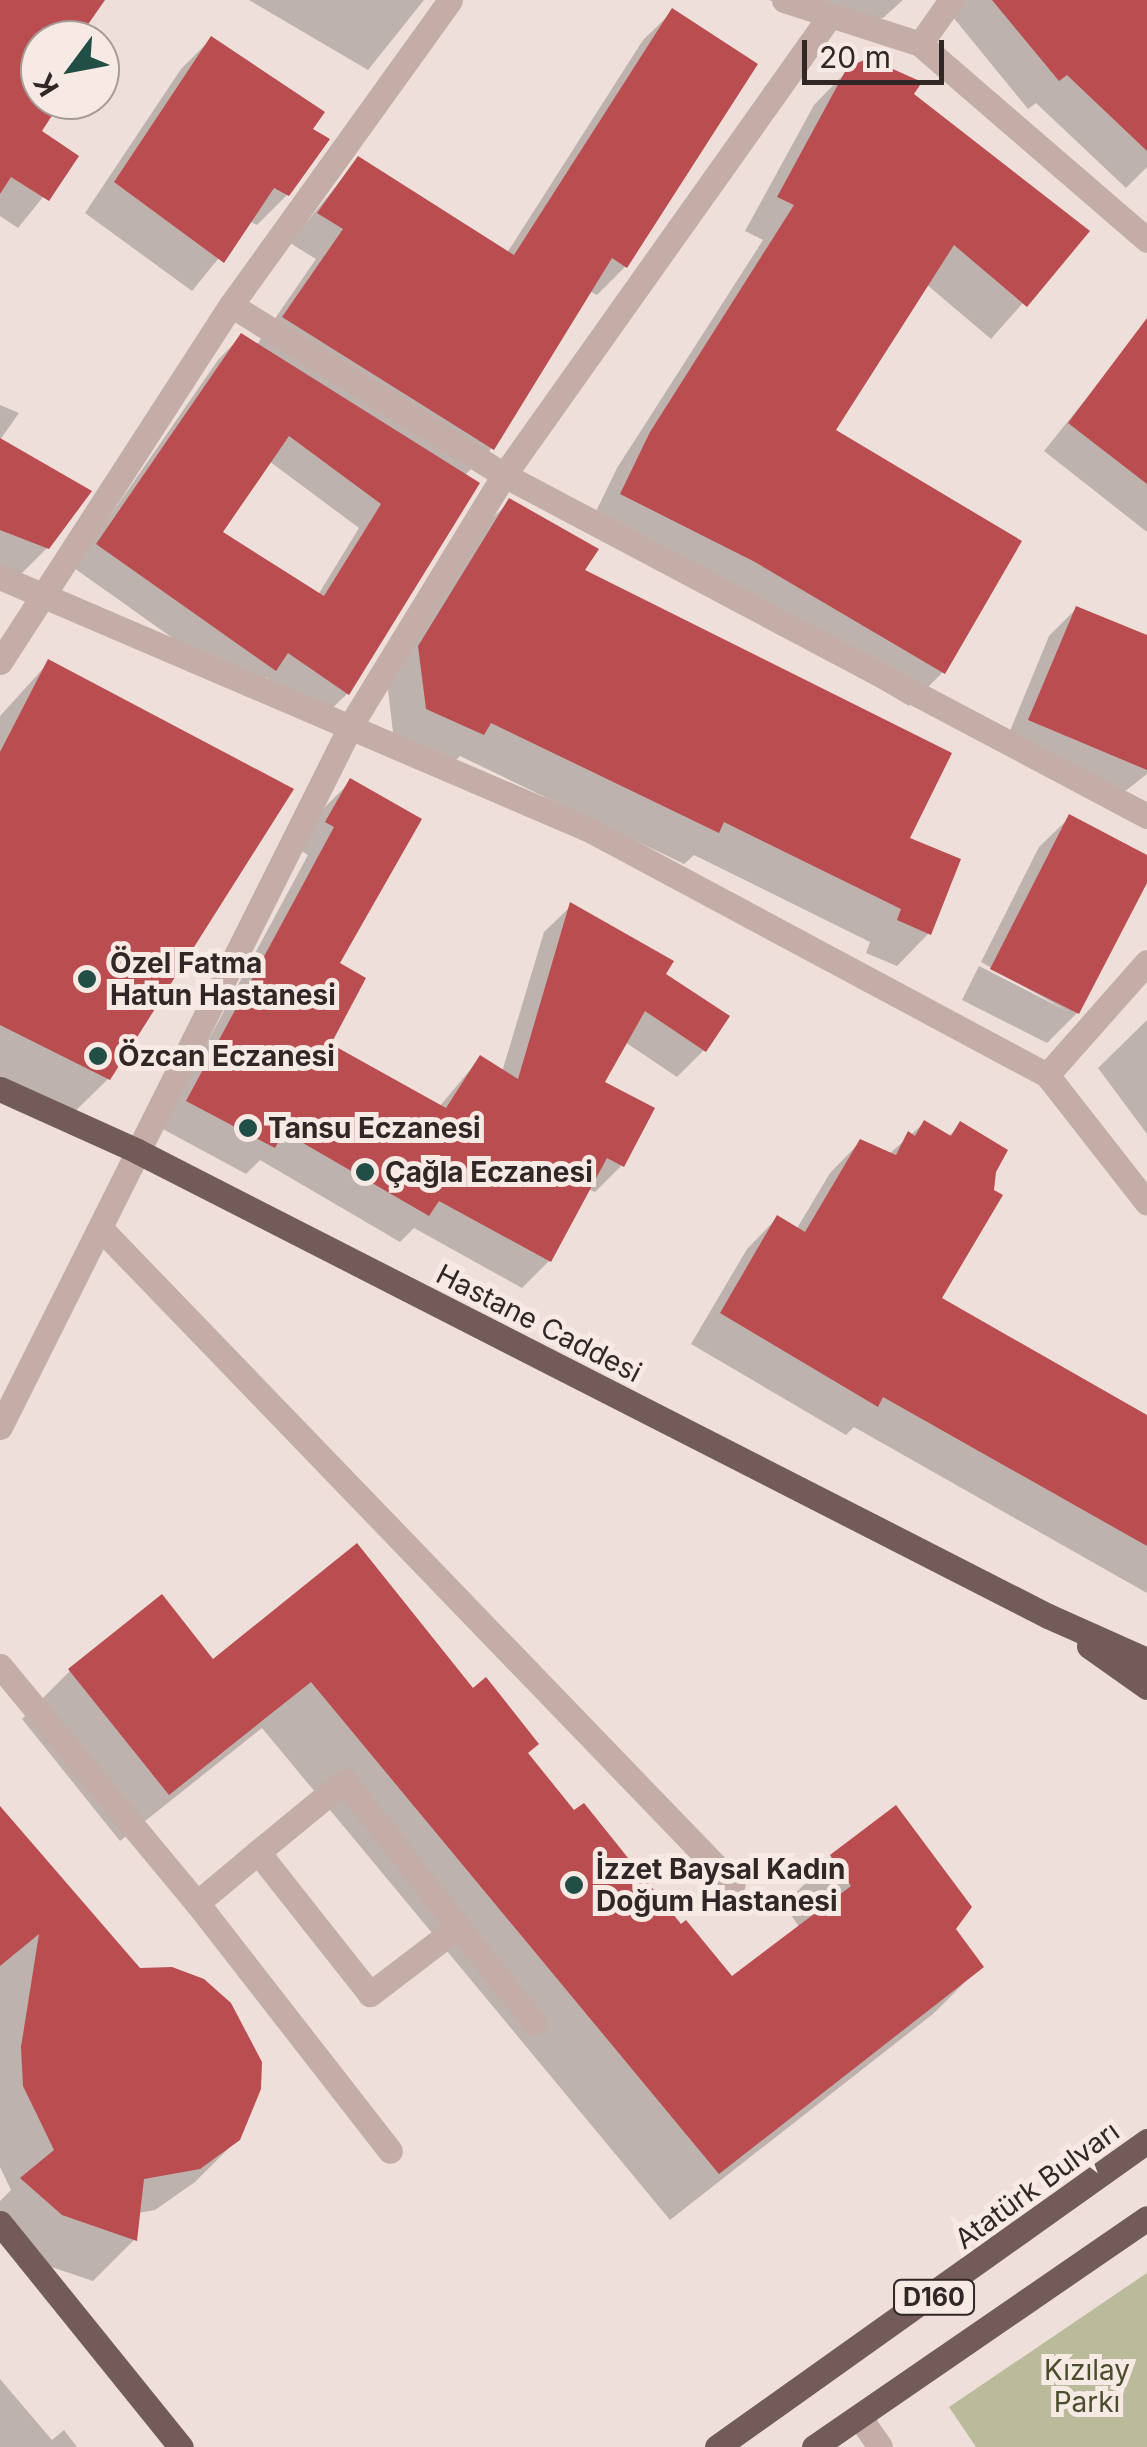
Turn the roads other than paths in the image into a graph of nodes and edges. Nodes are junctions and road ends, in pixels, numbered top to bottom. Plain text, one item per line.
1 (450, 0) edge
2 (784, 0) edge
3 (951, 0) edge
4 (828, 18) junction
5 (920, 44) junction
6 (1147, 240) edge
7 (231, 305) junction
8 (504, 474) junction
9 (0, 577) edge
10 (38, 594) junction
11 (0, 662) edge
12 (352, 723) junction
13 (1147, 816) edge
14 (1147, 962) edge
15 (1047, 1074) junction
16 (0, 1089) edge
17 (137, 1151) junction
18 (1147, 1203) edge
19 (104, 1231) junction
20 (0, 1428) edge
21 (1048, 1616) junction
22 (1147, 1660) edge
23 (0, 1666) edge
24 (1147, 1687) edge
25 (258, 1852) junction
26 (733, 1884) dead end
27 (198, 1903) junction
28 (458, 1927) junction
29 (534, 2023) dead end
30 (1147, 2142) edge
31 (390, 2151) dead end
32 (1147, 2218) edge
33 (0, 2223) edge
34 (860, 2418) junction
35 (181, 2447) edge
36 (716, 2447) edge
37 (814, 2447) edge
38 (880, 2447) edge

1 - 7 street
2 - 4 street
3 - 5 street
4 - 5 street
4 - 8 street
5 - 6 street
7 - 8 street
7 - 10 street
8 - 12 street
8 - 13 street
9 - 10 street
10 - 11 street
10 - 12 street
12 - 15 street
12 - 17 street
14 - 15 street
15 - 18 street
16 - 17 main road, Hastane Caddesi
17 - 19 street
17 - 21 main road, Hastane Caddesi
19 - 20 street
19 - 26 street
21 - 22 main road, Hastane Caddesi
21 - 24 main road, Hastane Caddesi
23 - 27 street
25 - 27 street
25 - 28 street
25 - 28 street
27 - 31 street
28 - 29 street
30 - 36 main road, Atatürk Bulvarı / D160
32 - 34 main road, D160
33 - 35 main road
34 - 37 main road
34 - 38 street

